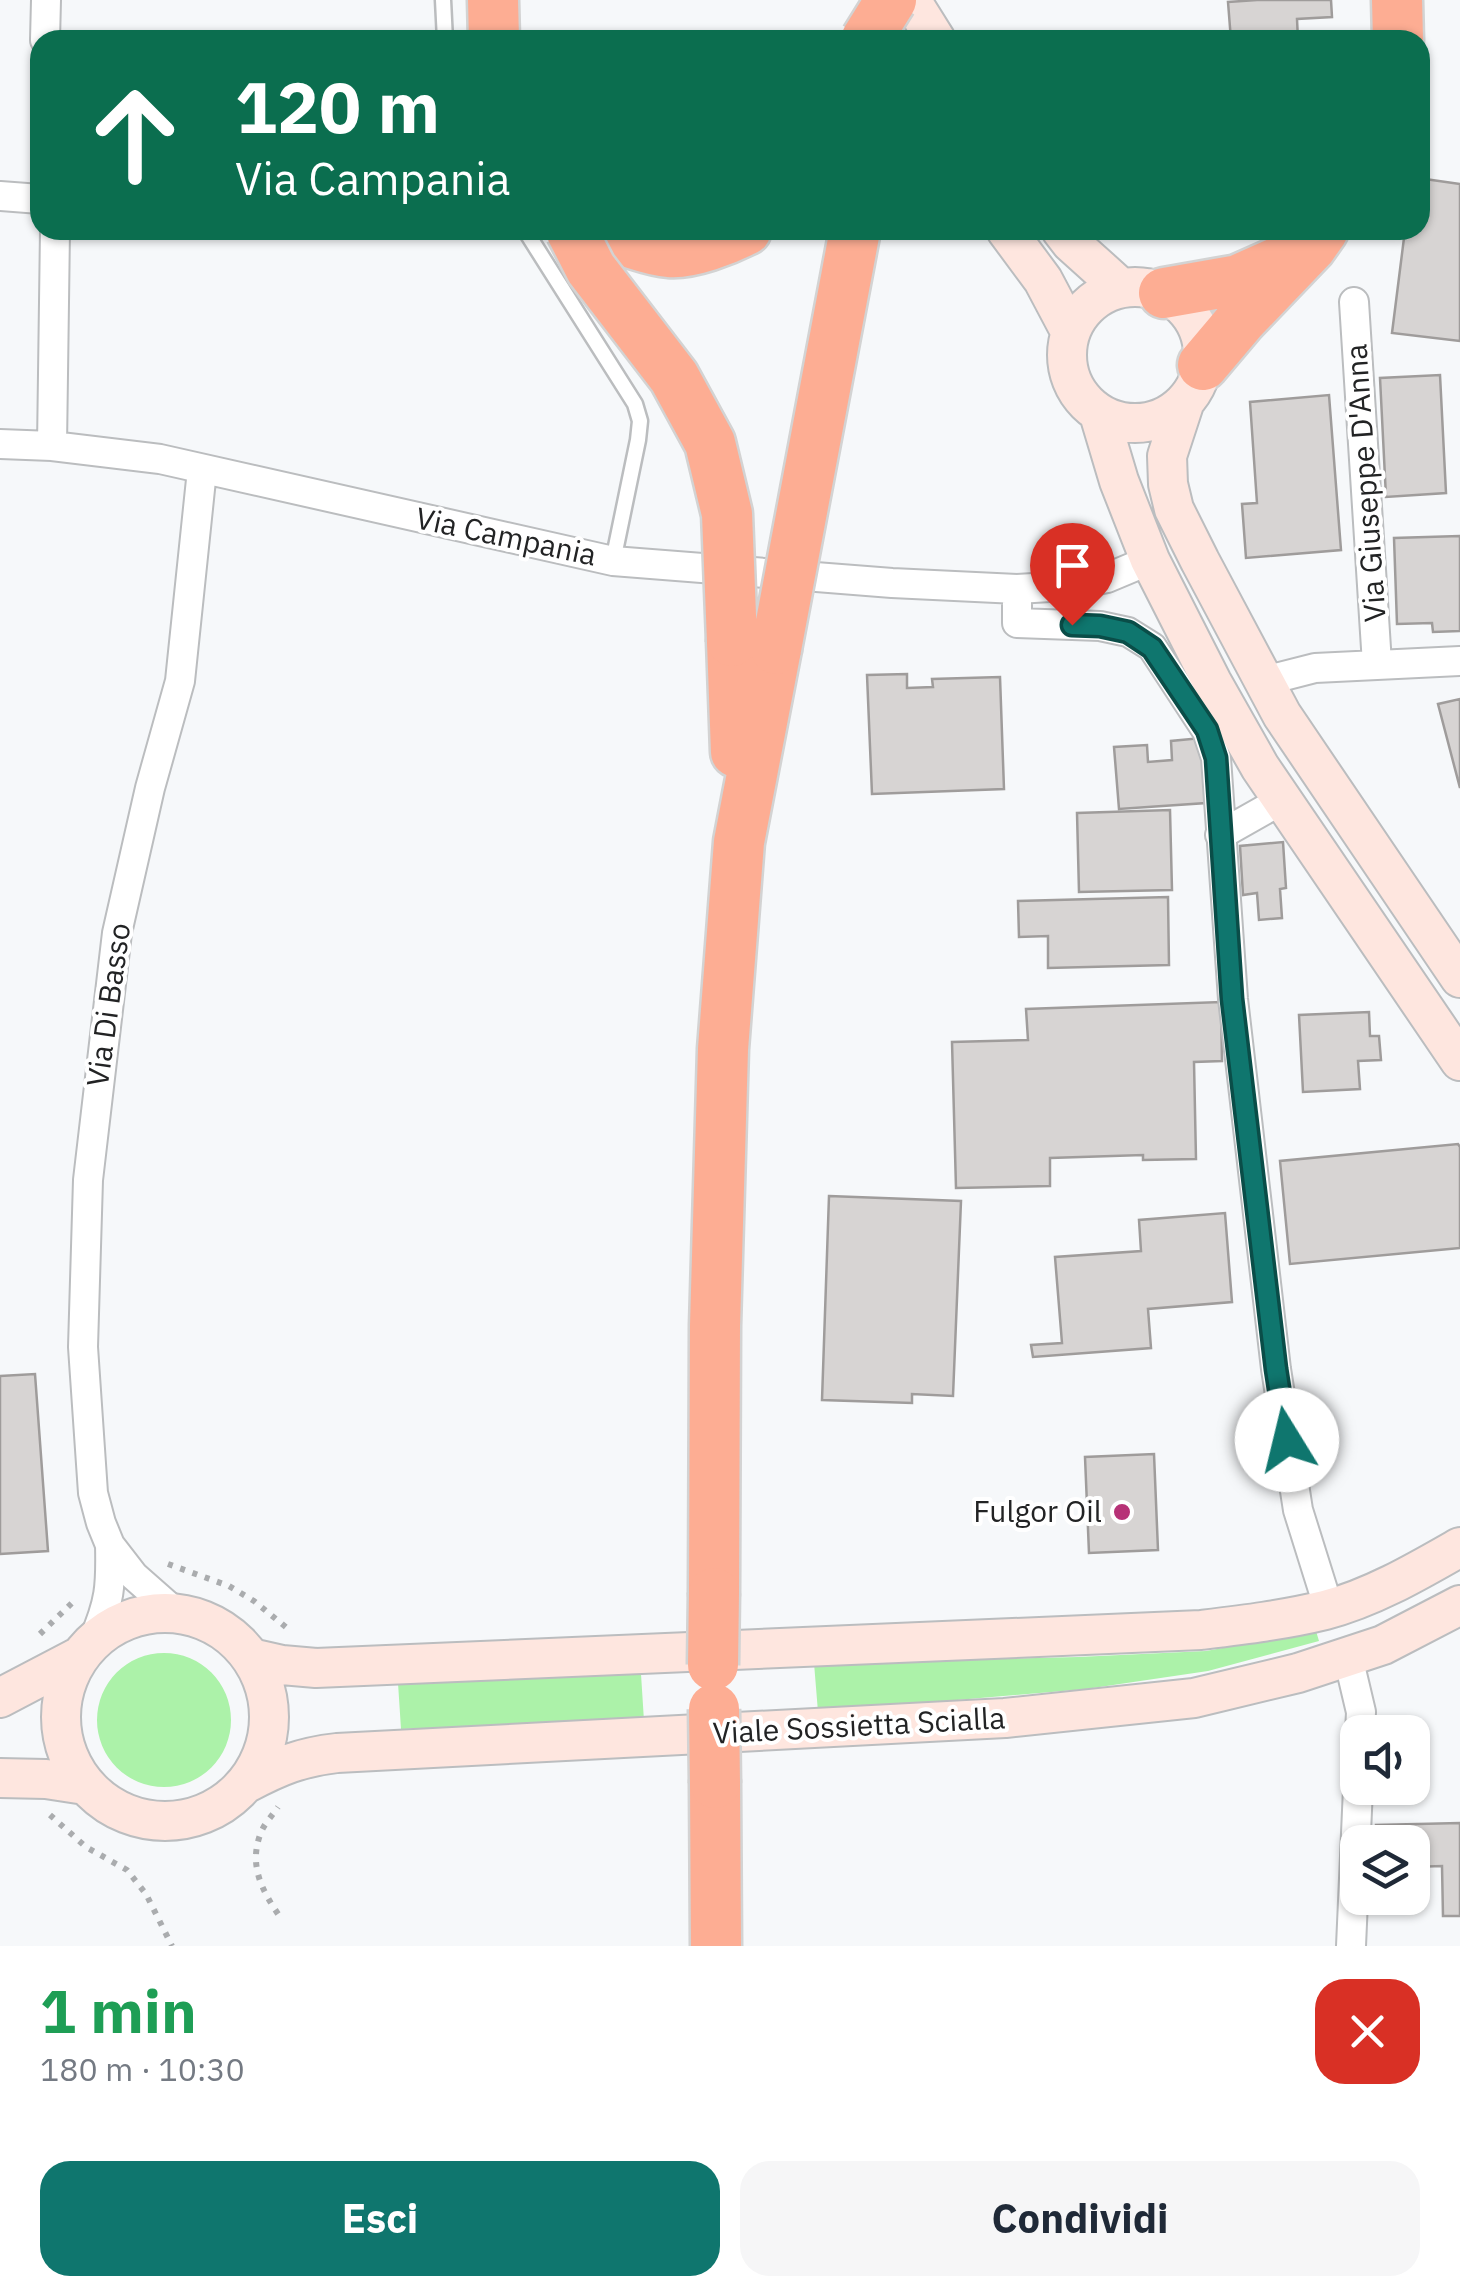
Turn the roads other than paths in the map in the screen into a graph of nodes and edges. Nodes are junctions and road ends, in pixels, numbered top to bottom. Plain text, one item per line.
1 (46, 0) edge
2 (443, 0) edge
3 (493, 0) edge
4 (865, 0) edge
5 (890, 0) edge
6 (898, 0) edge
7 (911, 0) edge
8 (1397, 0) edge
9 (45, 30) edge
10 (444, 30) edge
11 (494, 30) edge
12 (872, 30) edge
13 (884, 30) edge
14 (892, 30) edge
15 (930, 30) edge
16 (1398, 30) edge
17 (0, 196) edge
18 (30, 198) edge
19 (55, 240) edge
20 (531, 240) edge
21 (576, 240) edge
22 (625, 240) edge
23 (725, 240) edge
24 (853, 240) edge
25 (1013, 240) edge
26 (1069, 240) edge
27 (1315, 240) edge
28 (1316, 240) edge
29 (1143, 290) junction
30 (1354, 302) dead end
31 (1070, 331) junction
32 (1194, 385) junction
33 (1099, 414) junction
34 (0, 444) edge
35 (52, 446) junction
36 (202, 470) junction
37 (613, 560) junction
38 (1150, 560) junction
39 (1017, 589) junction
40 (754, 645) junction
41 (1460, 661) edge
42 (1377, 664) junction
43 (1264, 682) junction
44 (1282, 800) junction
45 (1220, 835) junction
46 (1460, 978) edge
47 (1460, 1061) edge
48 (110, 1544) junction
49 (1460, 1547) edge
50 (1460, 1605) edge
51 (1329, 1609) junction
52 (176, 1613) junction
53 (87, 1648) junction
54 (1348, 1657) junction
55 (251, 1658) junction
56 (0, 1698) edge
57 (1361, 1715) edge
58 (0, 1778) edge
59 (247, 1782) junction
60 (85, 1785) junction
61 (1357, 1805) edge
62 (716, 1946) edge
63 (1351, 1946) edge

1 - 9 street
2 - 10 lane
3 - 11 highway
4 - 13 street
5 - 12 highway, bridge
6 - 14 highway
7 - 15 street
8 - 16 highway
17 - 18 street
19 - 35 street
20 - 37 lane
21 - 40 highway, bridge
22 - 23 highway
24 - 40 highway, bridge
25 - 31 street
26 - 29 street
27 - 29 highway
28 - 32 highway
29 - 31 street
29 - 32 street
30 - 42 street, Via Giuseppe D'Anna
31 - 33 street
32 - 33 street
32 - 43 street
33 - 38 street
34 - 35 street, Via Campania
35 - 36 street, Via Campania
36 - 37 street, Via Campania
36 - 48 street, Via Di Basso
37 - 39 street, Via Campania
38 - 39 street, Via Campania
38 - 44 street
39 - 45 street
40 - 62 highway, bridge
41 - 42 street
42 - 43 street
43 - 46 street
44 - 45 street
44 - 47 street
45 - 51 street
48 - 52 street, Via Di Basso
48 - 53 street, Via Di Basso
49 - 51 street
50 - 54 street, Viale Sossietta Scialla
51 - 55 street
52 - 53 street, Viale Sossietta Scialla
52 - 55 street, Viale Sossietta Scialla
53 - 56 street, Viale Sossietta Scialla
53 - 60 street, Viale Sossietta Scialla
54 - 57 street
54 - 59 street, Viale Sossietta Scialla
55 - 59 street, Viale Sossietta Scialla
58 - 60 street, Viale Sossietta Scialla
59 - 60 street, Viale Sossietta Scialla
61 - 63 street

